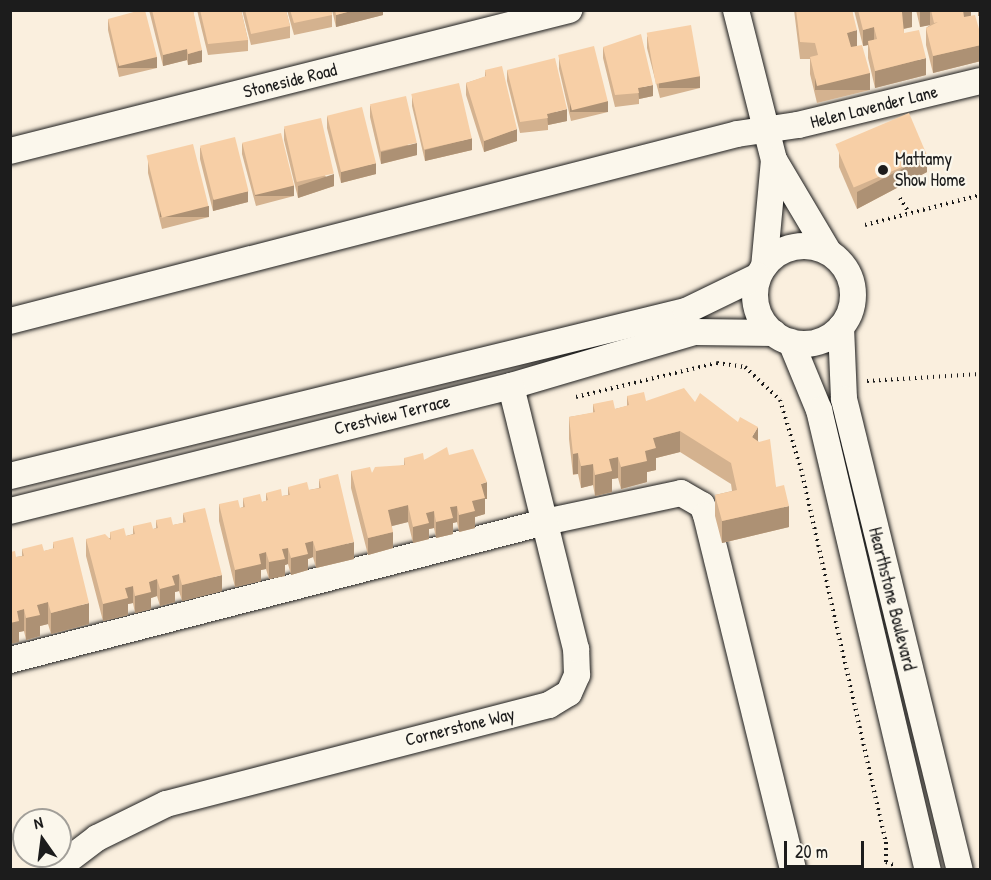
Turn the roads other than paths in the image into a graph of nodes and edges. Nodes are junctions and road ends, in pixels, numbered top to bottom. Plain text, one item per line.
1 (569, 10) edge
2 (736, 10) edge
3 (981, 81) edge
4 (767, 131) junction
5 (10, 151) edge
6 (774, 160) junction
7 (828, 251) junction
8 (761, 272) junction
9 (10, 321) edge
10 (841, 327) junction
11 (783, 338) junction
12 (511, 386) junction
13 (10, 476) edge
14 (10, 511) edge
15 (545, 522) junction
16 (10, 660) edge
17 (55, 870) edge
18 (793, 870) edge
19 (928, 870) edge
20 (960, 870) edge

1 - 5 street, Stoneside Road
2 - 4 street
3 - 4 street, Helen Lavender Lane
4 - 6 street
4 - 9 street, Helen Lavender Lane
6 - 7 street
6 - 8 street
7 - 8 street
7 - 10 street
8 - 11 street
8 - 13 street, Crestview Terrace
10 - 11 street
10 - 20 street, Hearthstone Boulevard
11 - 12 street, Crestview Terrace
11 - 19 street, Hearthstone Boulevard
12 - 14 street, Crestview Terrace
12 - 15 street, Cornerstone Way
15 - 16 street
15 - 17 street, Cornerstone Way
15 - 18 street

